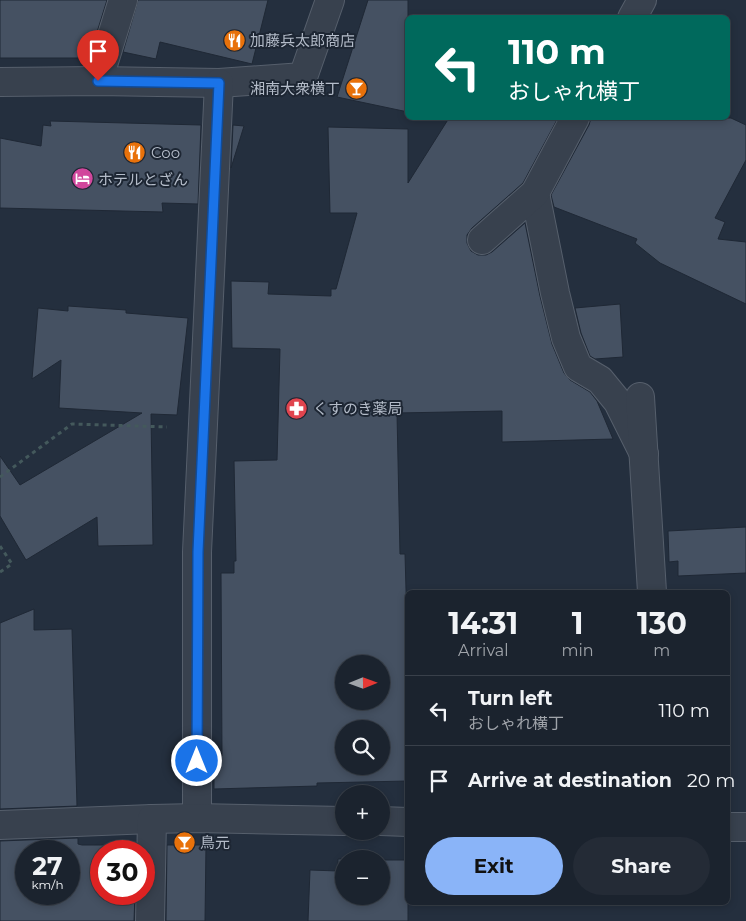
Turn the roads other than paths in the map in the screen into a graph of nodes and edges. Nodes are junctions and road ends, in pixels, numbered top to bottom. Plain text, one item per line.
1 (123, 0) edge
2 (330, 0) edge
3 (642, 0) edge
4 (634, 15) edge
5 (98, 81) junction
6 (0, 82) edge
7 (219, 83) junction
8 (574, 120) edge
9 (535, 192) junction
10 (482, 240) dead end
11 (640, 397) dead end
12 (644, 454) junction
13 (652, 590) edge
14 (197, 818) junction
15 (152, 819) junction
16 (335, 821) edge
17 (390, 821) edge
18 (405, 822) edge
19 (0, 825) edge
20 (730, 827) edge
21 (746, 828) edge
22 (150, 921) edge

1 - 5 street
2 - 7 street
3 - 4 street
5 - 6 street
5 - 7 street
7 - 14 street
8 - 9 street
9 - 10 street
9 - 12 street
11 - 12 street
12 - 13 street
14 - 15 street
14 - 16 street
15 - 19 street
15 - 22 street
17 - 18 street
20 - 21 street

